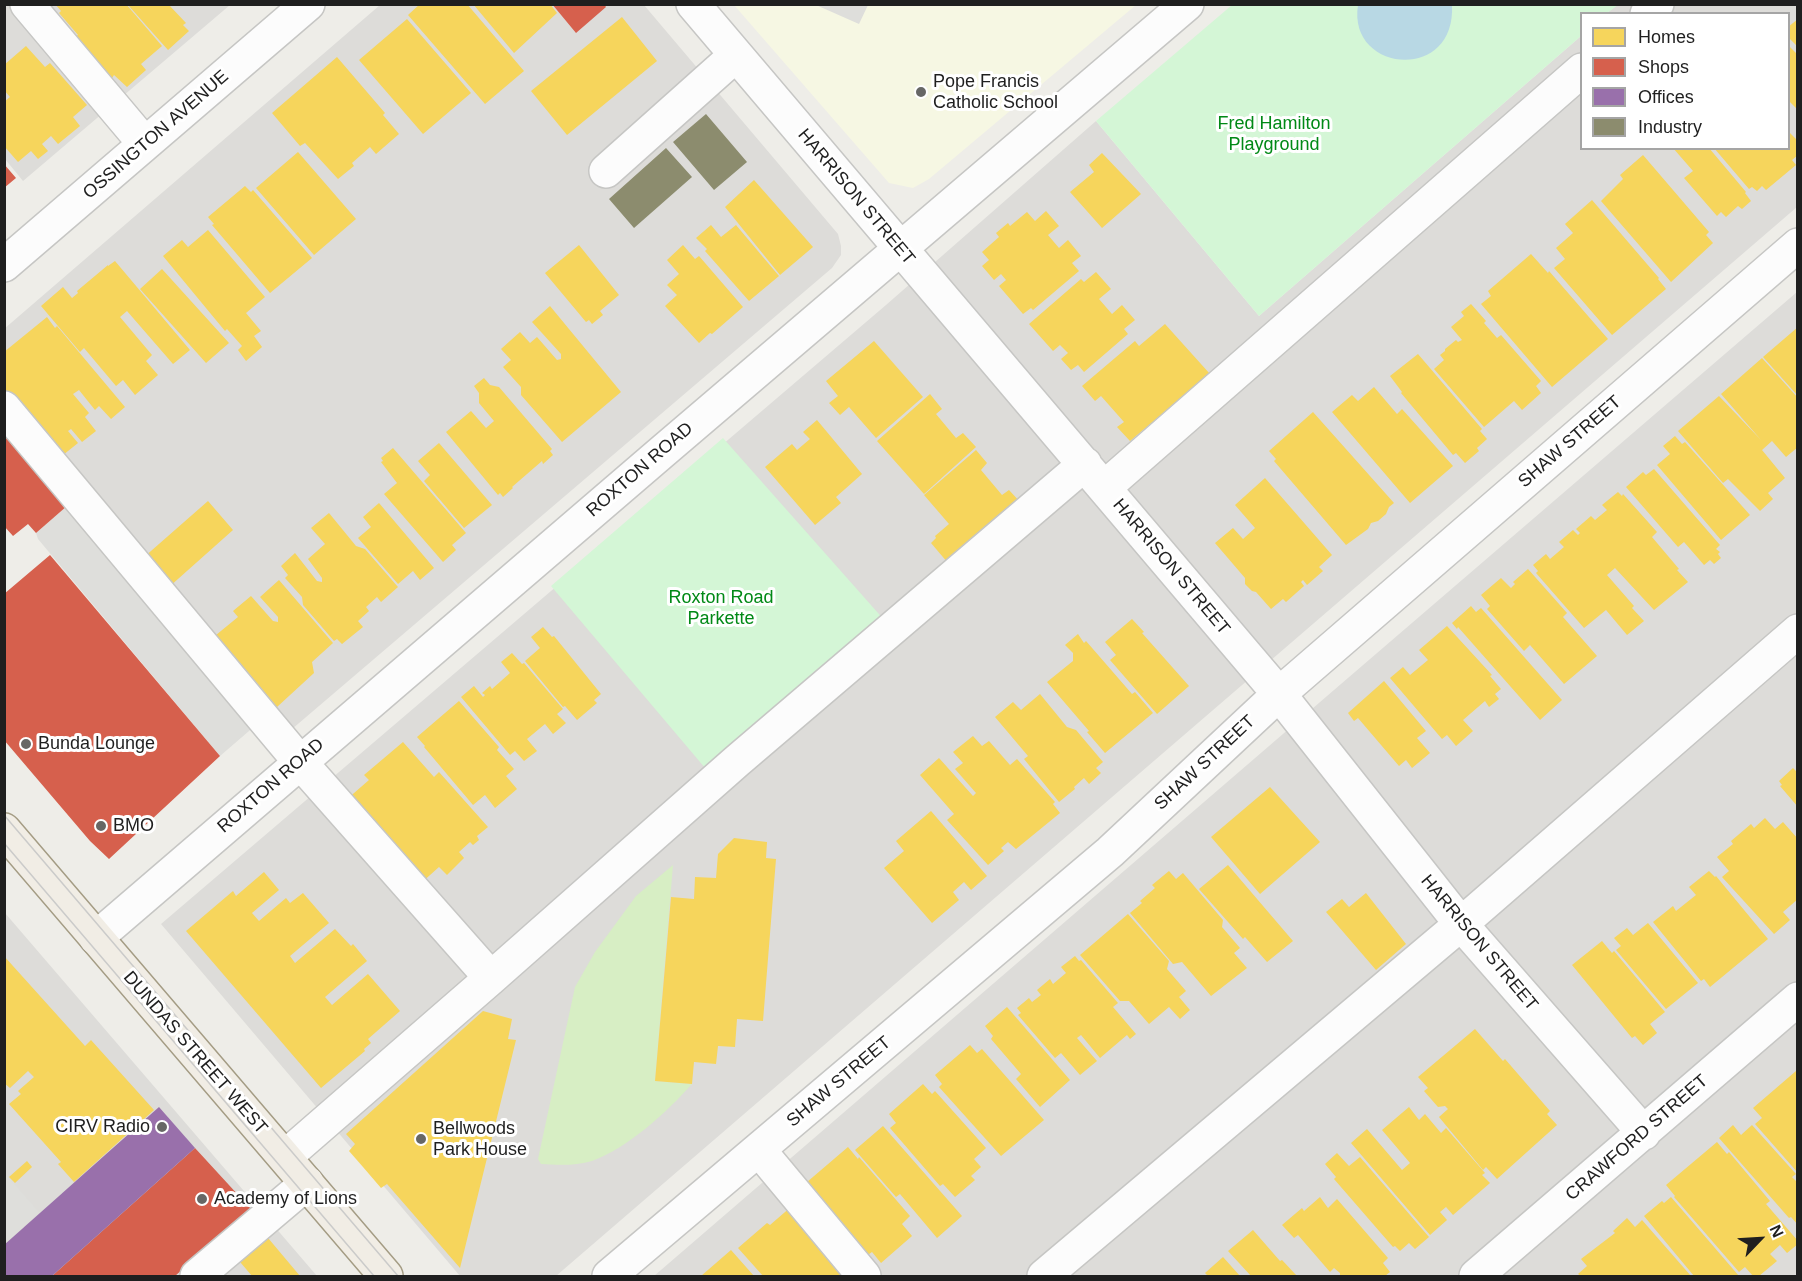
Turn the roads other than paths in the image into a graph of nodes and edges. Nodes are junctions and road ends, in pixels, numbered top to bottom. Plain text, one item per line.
1 (27, 4) edge
2 (308, 4) edge
3 (693, 4) edge
4 (1187, 4) edge
5 (736, 55) junction
6 (1580, 71) edge
7 (145, 144) junction
8 (606, 171) dead end
9 (1797, 245) edge
10 (900, 249) junction
11 (4, 266) edge
12 (4, 408) edge
13 (1095, 476) junction
14 (1797, 630) edge
15 (1279, 694) junction
16 (300, 762) junction
17 (4, 830) edge
18 (1461, 924) junction
19 (96, 938) junction
20 (491, 978) junction
21 (1797, 999) edge
22 (1644, 1133) junction
23 (759, 1150) junction
24 (285, 1157) junction
25 (307, 1183) junction
26 (196, 1276) edge
27 (386, 1276) edge
28 (609, 1276) edge
29 (864, 1276) edge
30 (1044, 1276) edge
31 (1476, 1276) edge

1 - 7 street
2 - 7 street, OSSINGTON AVENUE
3 - 5 street, HARRISON STREET
4 - 10 street, ROXTON ROAD
5 - 8 street
5 - 10 street, HARRISON STREET
6 - 13 street
7 - 11 street, OSSINGTON AVENUE
9 - 15 street, SHAW STREET
10 - 13 street, HARRISON STREET
10 - 16 street, ROXTON ROAD
12 - 16 street
13 - 15 street, HARRISON STREET
13 - 20 street
14 - 18 street
15 - 18 street, HARRISON STREET
15 - 23 street, SHAW STREET
16 - 19 street, ROXTON ROAD
16 - 20 street
17 - 19 main road, DUNDAS STREET WEST
18 - 22 street, HARRISON STREET
18 - 30 street
19 - 24 main road, DUNDAS STREET WEST
20 - 24 street
21 - 22 street, CRAWFORD STREET
22 - 31 street, CRAWFORD STREET
23 - 28 street, SHAW STREET
23 - 29 street
24 - 25 main road, DUNDAS STREET WEST
25 - 26 street
25 - 27 main road, DUNDAS STREET WEST

